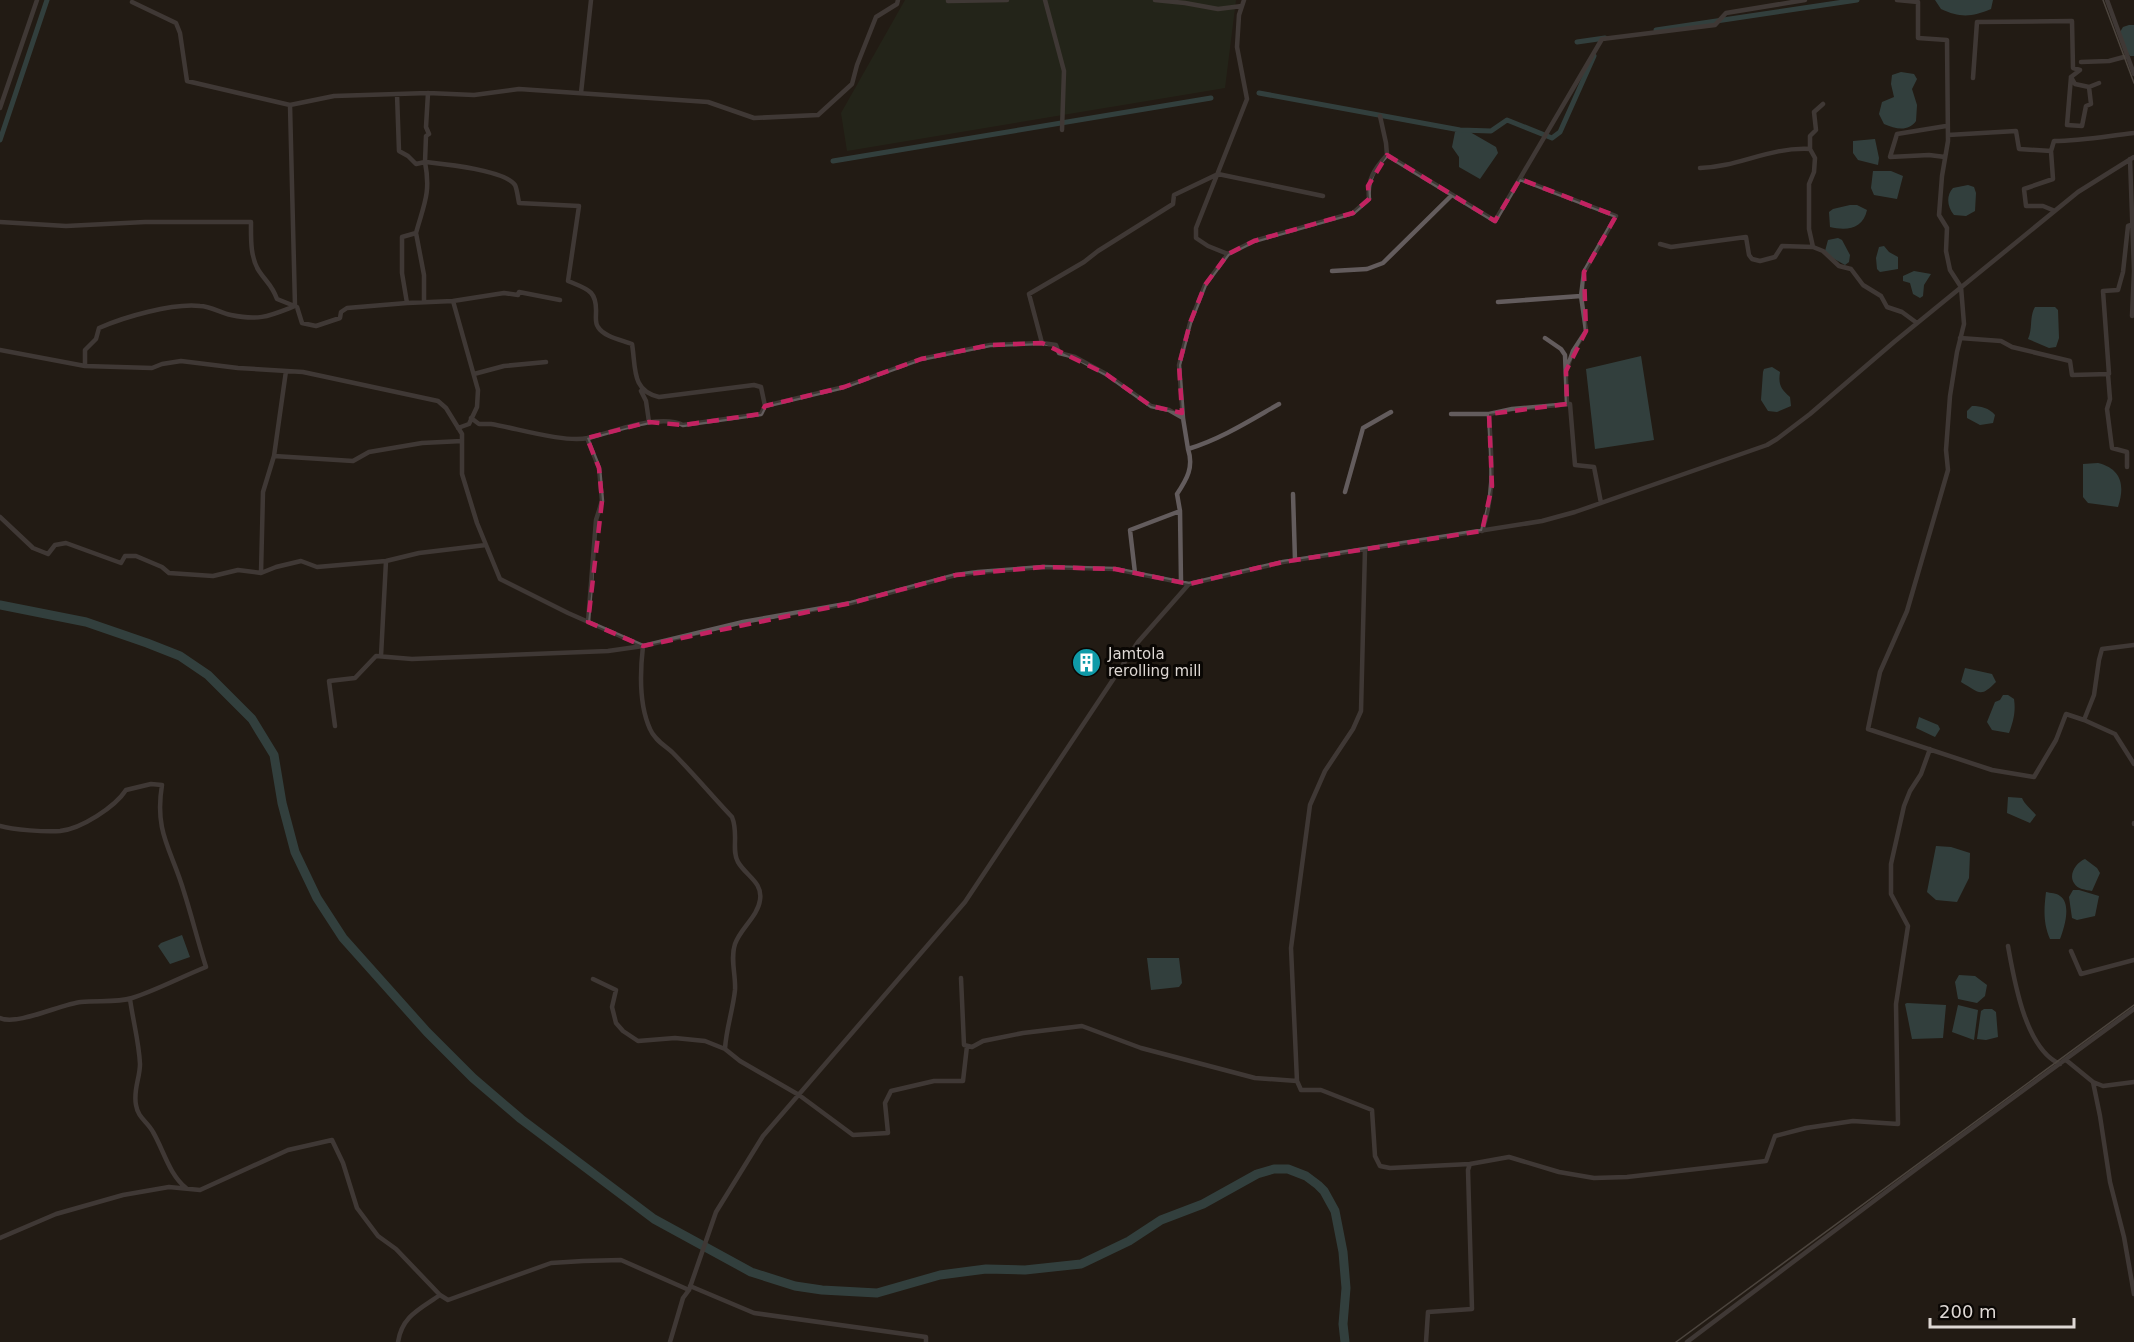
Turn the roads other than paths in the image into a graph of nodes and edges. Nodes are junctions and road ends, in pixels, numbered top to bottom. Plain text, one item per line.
1 (37, 0) edge
2 (591, 0) edge
3 (898, 0) edge
4 (1007, 0) edge
5 (1045, 0) edge
6 (1155, 0) edge
7 (1244, 0) edge
8 (1805, 0) edge
9 (1897, 0) edge
10 (2107, 0) edge
11 (131, 1) edge
12 (948, 1) edge
13 (1242, 6) junction
14 (2124, 57) dead end
15 (2081, 62) dead end
16 (2134, 74) edge
17 (2071, 77) junction
18 (1973, 78) dead end
19 (2099, 83) dead end
20 (2089, 87) junction
21 (428, 93) junction
22 (581, 93) junction
23 (397, 94) junction
24 (1823, 104) dead end
25 (291, 105) junction
26 (0, 108) edge
27 (1380, 116) dead end
28 (1946, 126) dead end
29 (1062, 130) dead end
30 (2134, 133) edge
31 (1948, 135) junction
32 (1810, 149) junction
33 (2051, 151) junction
34 (1387, 155) junction
35 (1945, 157) junction
36 (2132, 158) edge
37 (425, 162) junction
38 (1700, 168) dead end
39 (1218, 174) junction
40 (1520, 178) junction
41 (1452, 195) junction
42 (1323, 196) dead end
43 (2055, 211) junction
44 (0, 222) edge
45 (2132, 225) junction
46 (416, 233) junction
47 (1660, 244) dead end
48 (1813, 247) junction
49 (1228, 254) junction
50 (1332, 271) dead end
51 (1961, 287) junction
52 (1581, 296) junction
53 (561, 300) dead end
54 (453, 301) junction
55 (424, 302) junction
56 (1497, 302) dead end
57 (407, 303) junction
58 (295, 306) junction
59 (2132, 316) dead end
60 (1917, 323) junction
61 (1545, 338) dead end
62 (1960, 338) junction
63 (1042, 343) junction
64 (0, 350) edge
65 (546, 362) dead end
66 (85, 366) junction
67 (286, 371) junction
68 (1566, 371) junction
69 (474, 374) junction
70 (2108, 374) junction
71 (640, 388) junction
72 (1279, 404) dead end
73 (1567, 404) junction
74 (765, 406) junction
75 (1391, 412) dead end
76 (1450, 414) dead end
77 (1489, 414) junction
78 (471, 418) junction
79 (1183, 418) junction
80 (649, 422) junction
81 (458, 428) junction
82 (587, 438) junction
83 (462, 441) junction
84 (1188, 449) junction
85 (274, 456) junction
86 (2127, 467) dead end
87 (1345, 492) dead end
88 (1293, 494) dead end
89 (1601, 503) junction
90 (1180, 511) junction
91 (0, 517) edge
92 (1482, 531) junction
93 (486, 545) junction
94 (1365, 549) junction
95 (1295, 560) junction
96 (386, 561) junction
97 (261, 573) junction
98 (1135, 573) junction
99 (1181, 582) junction
100 (1189, 584) junction
101 (588, 622) junction
102 (2134, 645) edge
103 (643, 646) junction
104 (381, 656) junction
105 (2084, 720) junction
106 (335, 726) dead end
107 (1930, 749) junction
108 (2134, 764) edge
109 (0, 826) edge
110 (2008, 946) dead end
111 (2071, 951) dead end
112 (2134, 960) edge
113 (961, 978) dead end
114 (593, 979) dead end
115 (130, 999) junction
116 (2134, 1009) edge
117 (0, 1018) edge
118 (968, 1046) junction
119 (725, 1049) junction
120 (2066, 1060) junction
121 (2060, 1064) junction
122 (1297, 1081) junction
123 (2092, 1082) junction
124 (2134, 1082) edge
125 (799, 1095) junction
126 (1470, 1164) junction
127 (186, 1188) junction
128 (0, 1238) edge
129 (690, 1288) junction
130 (440, 1294) junction
131 (2134, 1294) edge
132 (398, 1342) edge
133 (670, 1342) edge
134 (926, 1342) edge
135 (1426, 1342) edge
136 (1688, 1342) edge

1 - 26 street
2 - 22 street
3 - 22 street
4 - 12 street
5 - 29 street
6 - 13 street
7 - 13 street
8 - 40 street
9 - 31 street
10 - 16 street
11 - 25 street
13 - 39 street
14 - 15 street
17 - 18 street
17 - 20 street
17 - 20 street
19 - 20 street
21 - 22 street
21 - 23 street
21 - 37 street
23 - 25 street
23 - 37 street
24 - 32 street
25 - 58 street
27 - 34 street
28 - 35 street
30 - 33 street
31 - 33 street
31 - 35 street
32 - 38 street
32 - 48 street
33 - 43 street
34 - 41 street
34 - 49 street
35 - 51 street
36 - 43 street
36 - 45 street
37 - 46 street
37 - 71 street
39 - 42 street
39 - 49 street
39 - 63 street
40 - 41 street
40 - 52 street
41 - 50 street
43 - 51 street
44 - 58 street
45 - 59 street
45 - 70 street
46 - 55 street
46 - 57 street
47 - 48 street
48 - 60 street
49 - 79 street
51 - 60 street
51 - 62 street
52 - 56 street
52 - 68 street
53 - 54 street
54 - 55 street
54 - 69 street
55 - 57 street
57 - 58 street
58 - 66 street
60 - 89 street
61 - 68 street
62 - 70 street
62 - 107 street
63 - 74 street
63 - 79 street
64 - 66 street
65 - 69 street
66 - 67 street
67 - 81 street
67 - 85 street
68 - 73 street
69 - 78 street
70 - 86 street
71 - 74 street
71 - 80 street
72 - 84 street
73 - 77 street
73 - 89 street
74 - 80 street
75 - 87 street
76 - 77 street
77 - 92 street
78 - 81 street
78 - 82 street
79 - 84 street
80 - 82 street
81 - 83 street
82 - 101 street
83 - 85 street
83 - 93 street
84 - 90 street
85 - 97 street
88 - 95 street
89 - 92 street
90 - 98 street
90 - 99 street
91 - 97 street
92 - 94 street
93 - 96 street
93 - 101 street
94 - 95 street
94 - 122 street
95 - 100 street
96 - 97 street
96 - 104 street
98 - 99 street
98 - 103 street
99 - 100 street
100 - 125 street
101 - 103 street
102 - 105 street
103 - 104 street
103 - 119 street
104 - 106 street
105 - 107 street
105 - 108 street
107 - 126 street
109 - 115 street
110 - 121 street
111 - 112 street
113 - 118 street
114 - 119 street
115 - 117 street
115 - 127 street
116 - 120 street
118 - 122 street
118 - 125 street
119 - 125 street
120 - 121 street
120 - 123 street
121 - 136 street
122 - 126 street
123 - 124 street
123 - 131 street
125 - 129 street
126 - 135 street
127 - 128 street
127 - 130 street
129 - 130 street
129 - 133 street
129 - 134 street
130 - 132 street

